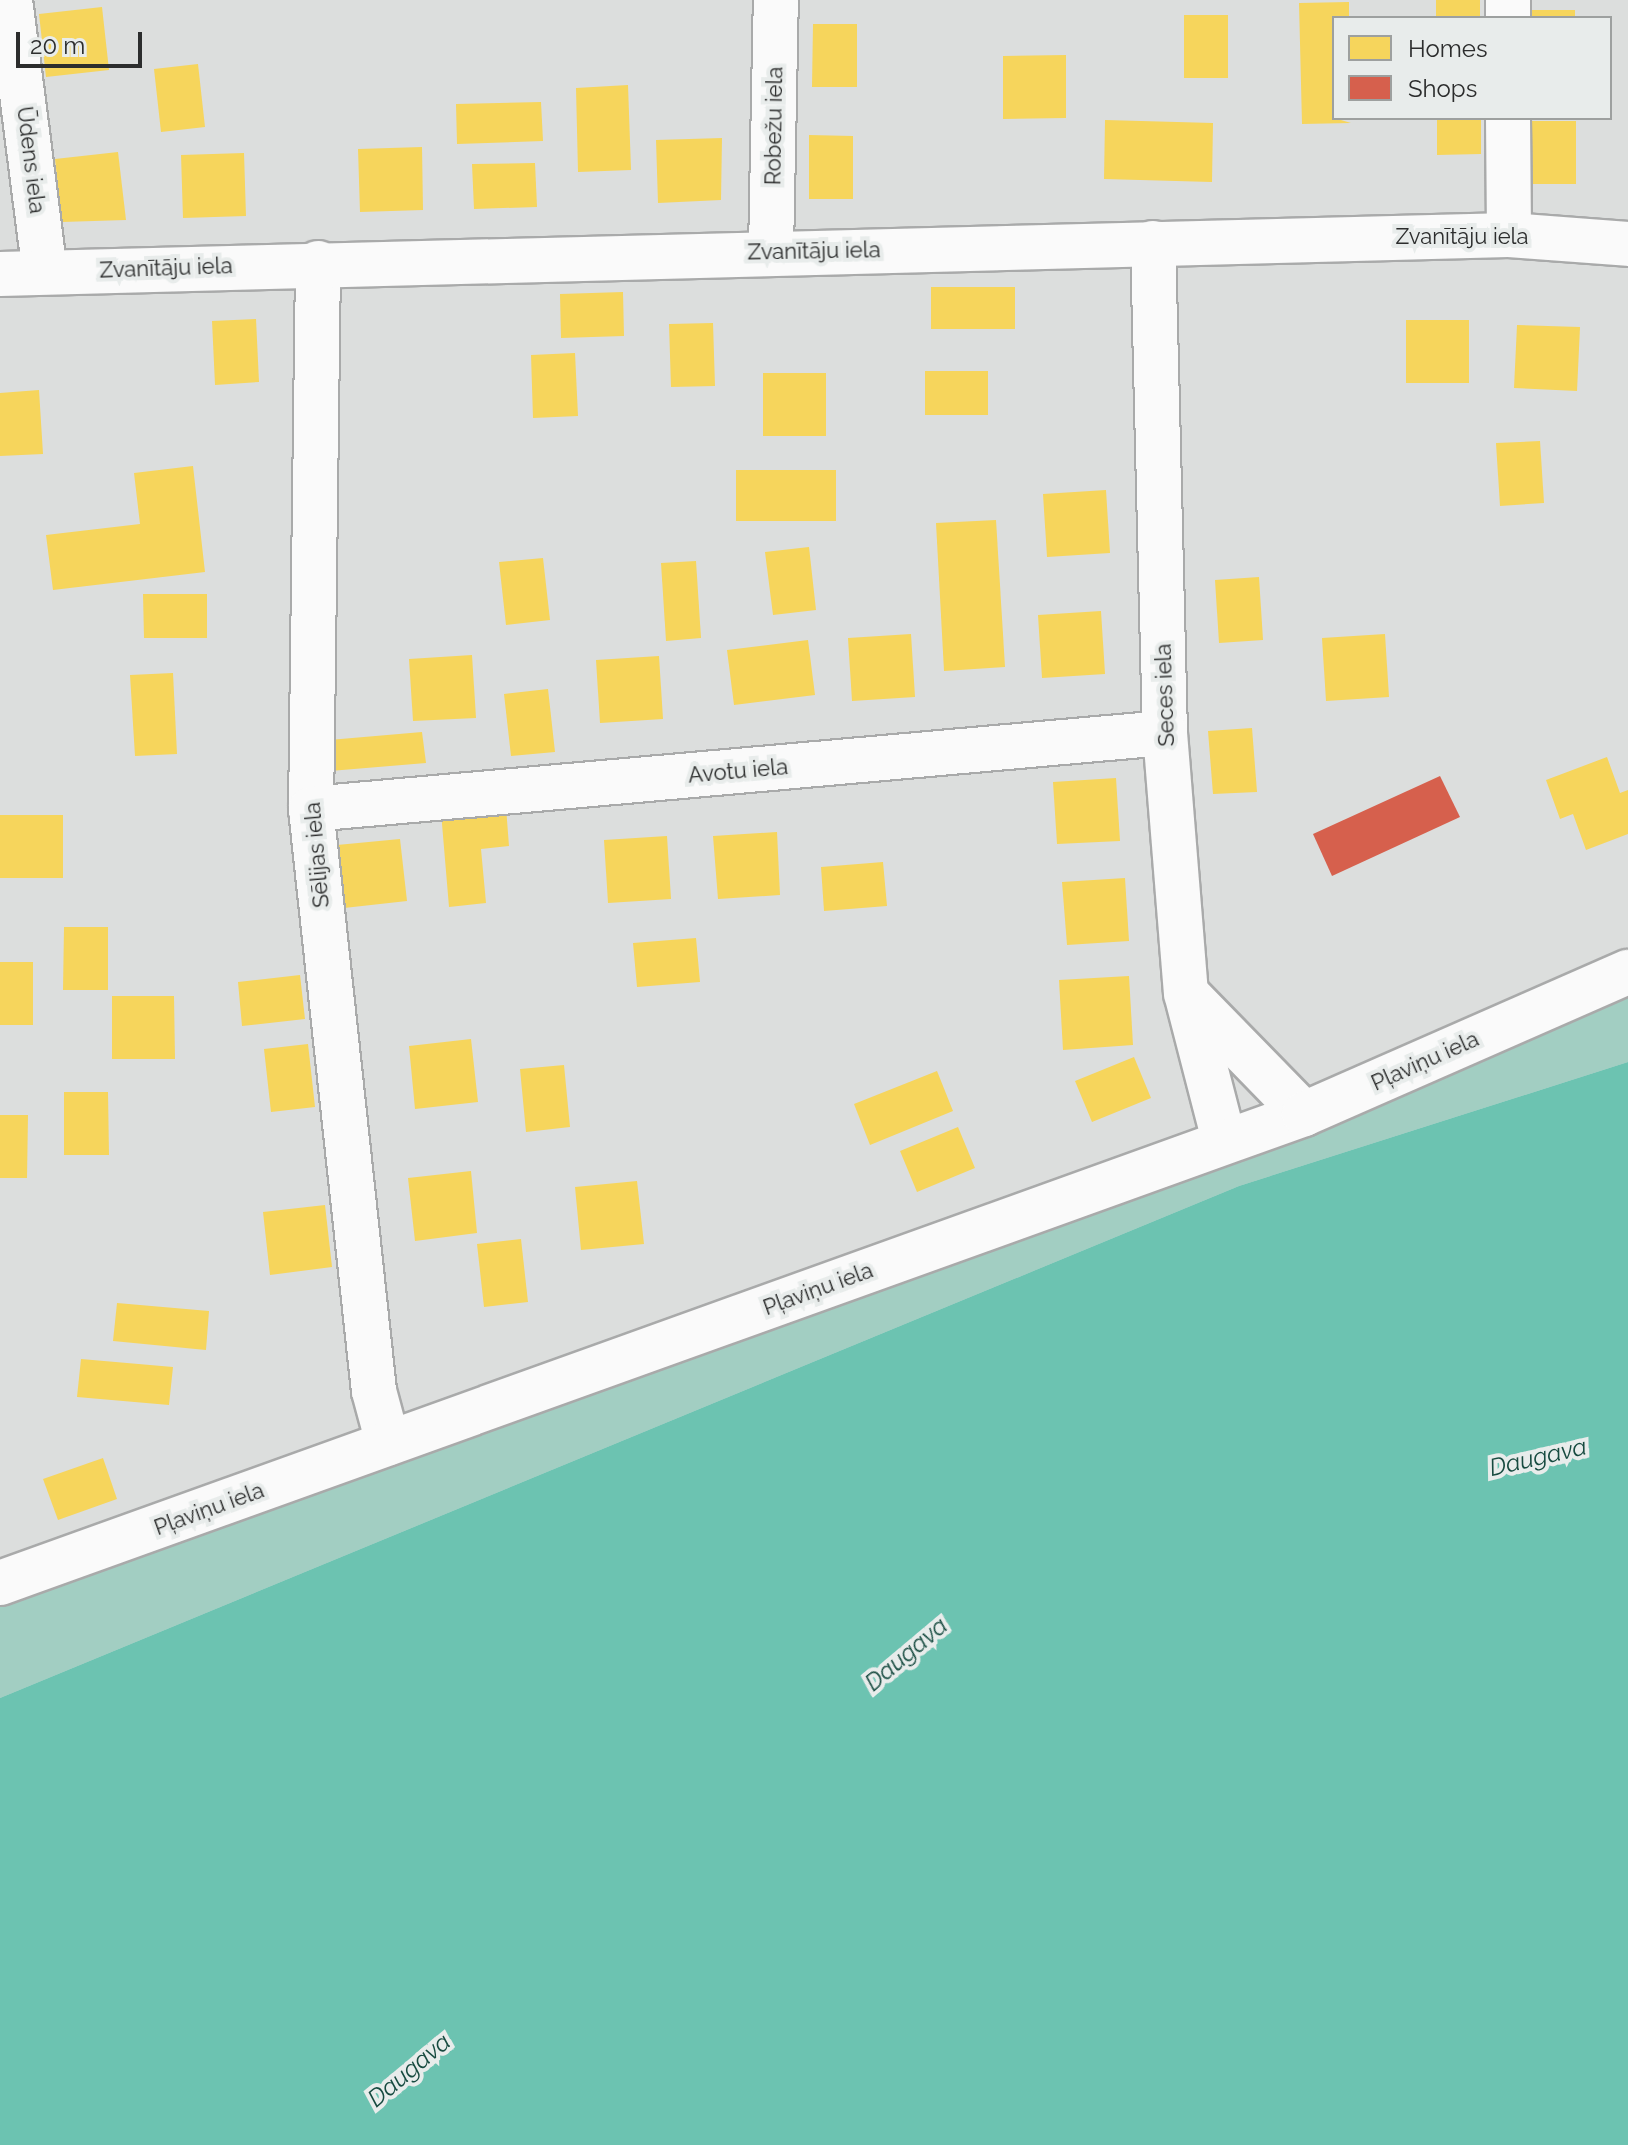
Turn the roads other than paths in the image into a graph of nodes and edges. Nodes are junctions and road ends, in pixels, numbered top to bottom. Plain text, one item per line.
1 (10, 0) edge
2 (776, 0) edge
3 (1508, 120) edge
4 (1509, 235) junction
5 (1153, 243) junction
6 (1628, 244) edge
7 (771, 252) junction
8 (318, 263) junction
9 (45, 272) junction
10 (0, 274) edge
11 (1165, 733) junction
12 (311, 809) junction
13 (1628, 972) edge
14 (1186, 993) junction
15 (1304, 1114) junction
16 (1224, 1140) junction
17 (388, 1443) junction
18 (0, 1583) edge

1 - 9 street, Ūdens iela
2 - 7 street, Robežu iela
3 - 4 street
4 - 5 street, Zvanītāju iela
4 - 6 street, Zvanītāju iela
5 - 7 street, Zvanītāju iela
5 - 11 street, Seces iela
7 - 8 street, Zvanītāju iela
8 - 9 street, Zvanītāju iela
8 - 12 street, Sēlijas iela
9 - 10 street, Zvanītāju iela
11 - 12 street, Avotu iela
11 - 14 street, Seces iela
12 - 17 street, Sēlijas iela
13 - 15 street, Pļaviņu iela
14 - 15 street
14 - 16 street, Seces iela
15 - 16 street, Pļaviņu iela
16 - 17 street, Pļaviņu iela
17 - 18 street, Pļaviņu iela

